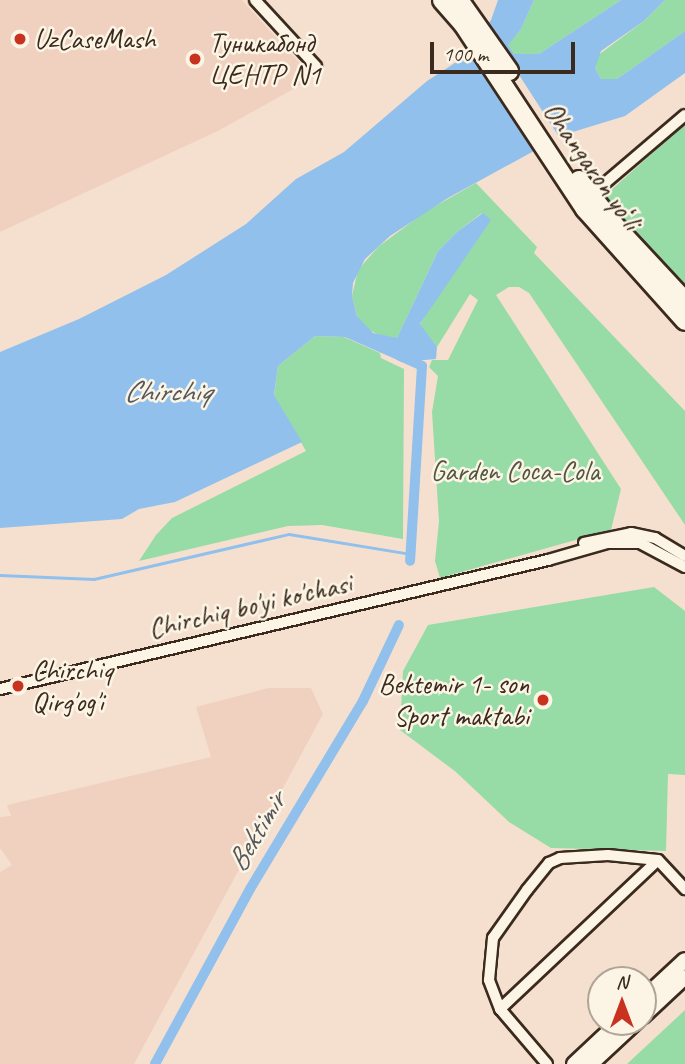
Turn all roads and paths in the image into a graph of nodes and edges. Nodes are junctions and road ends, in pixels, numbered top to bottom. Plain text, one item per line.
1 (255, 0) edge
2 (442, 0) edge
3 (459, 0) edge
4 (468, 20) junction
5 (316, 66) dead end
6 (685, 115) edge
7 (555, 153) junction
8 (598, 189) dead end
9 (685, 301) edge
10 (685, 321) edge
11 (685, 556) edge
12 (511, 567) junction
13 (685, 567) edge
14 (0, 690) edge
15 (658, 860) junction
16 (685, 889) edge
17 (685, 960) edge
18 (685, 977) edge
19 (657, 986) edge
20 (657, 1003) edge
21 (500, 1009) junction
22 (603, 1036) edge
23 (621, 1036) edge
24 (547, 1064) edge
25 (574, 1064) edge
26 (591, 1064) edge

1 - 5 street
2 - 4 highway, Ohangaron yoʻli
3 - 4 highway, Ohangaron yoʻli
4 - 7 highway, Ohangaron yoʻli
6 - 8 street
7 - 9 highway, Ohangaron yoʻli
7 - 10 highway, Ohangaron yoʻli
11 - 12 street, Chirchiq bo'yi ko'chasi
12 - 13 street, Chirchiq bo'yi ko'chasi
12 - 14 street, Chirchiq bo'yi ko'chasi
15 - 16 street
15 - 21 street
15 - 21 street
17 - 19 main road
18 - 20 main road
21 - 24 street
22 - 25 main road
23 - 26 main road

